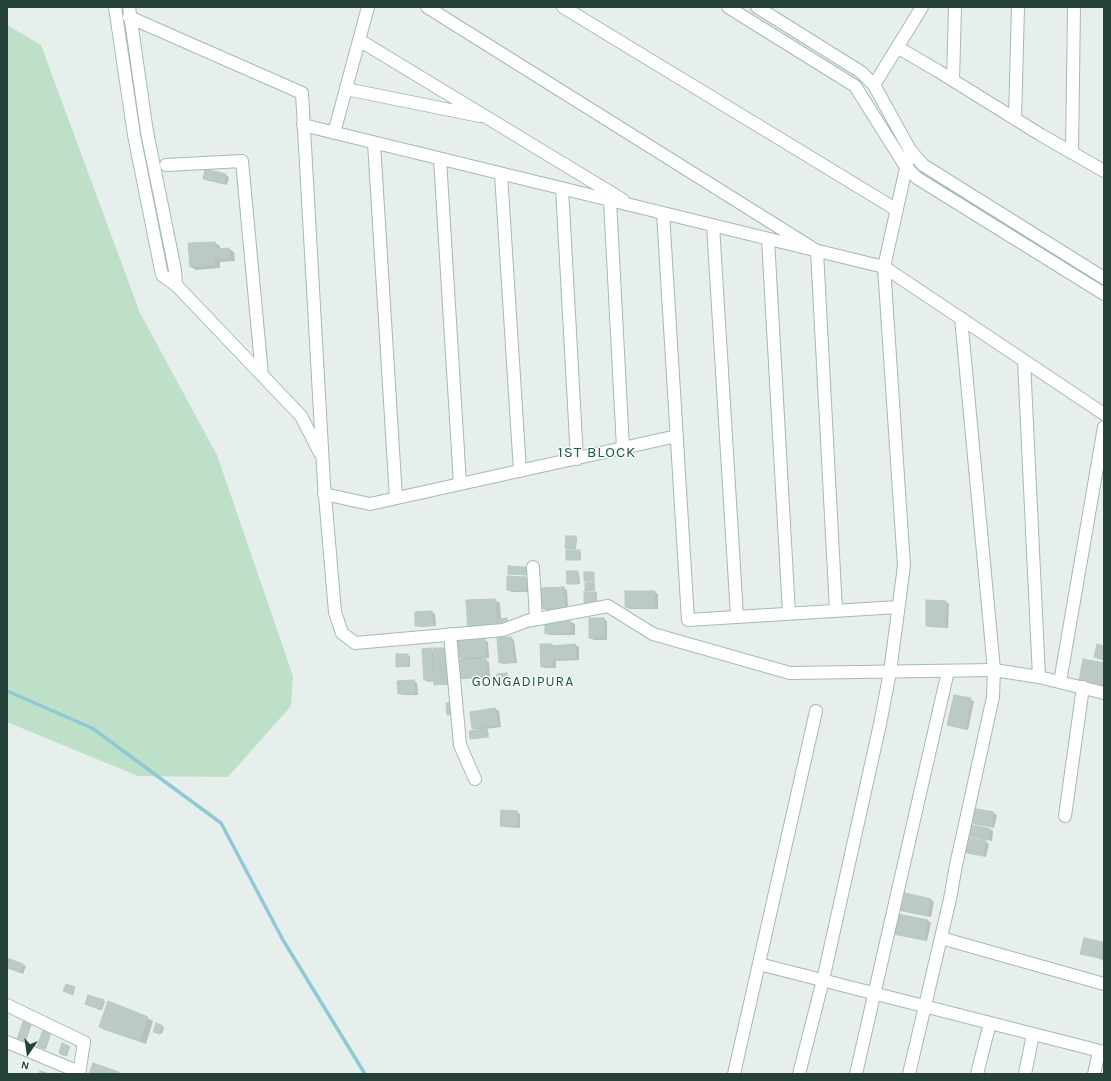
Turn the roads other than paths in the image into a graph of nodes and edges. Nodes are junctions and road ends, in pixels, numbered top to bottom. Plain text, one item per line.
1 (115, 7) edge
2 (368, 7) edge
3 (427, 7) edge
4 (563, 7) edge
5 (728, 7) edge
6 (757, 7) edge
7 (922, 7) edge
8 (955, 7) edge
9 (1018, 7) edge
10 (1074, 7) edge
11 (129, 12) edge
12 (359, 40) junction
13 (897, 47) junction
14 (954, 80) junction
15 (874, 84) junction
16 (346, 89) junction
17 (489, 118) junction
18 (1015, 119) junction
19 (303, 125) junction
20 (334, 133) junction
21 (374, 143) junction
22 (910, 150) junction
23 (1072, 153) junction
24 (440, 159) junction
25 (166, 165) dead end
26 (906, 167) junction
27 (1104, 171) edge
28 (501, 174) junction
29 (562, 188) junction
30 (610, 200) junction
31 (633, 206) junction
32 (897, 210) junction
33 (663, 213) junction
34 (714, 225) junction
35 (768, 239) junction
36 (817, 251) junction
37 (884, 267) junction
38 (1104, 278) edge
39 (176, 285) junction
40 (1104, 294) edge
41 (961, 318) junction
42 (1024, 361) junction
43 (262, 375) junction
44 (1104, 414) edge
45 (1104, 427) edge
46 (677, 436) junction
47 (623, 448) junction
48 (322, 458) junction
49 (577, 459) junction
50 (520, 471) junction
51 (460, 484) junction
52 (324, 494) junction
53 (396, 498) junction
54 (533, 568) dead end
55 (898, 607) junction
56 (836, 611) junction
57 (789, 613) junction
58 (737, 616) junction
59 (536, 619) junction
60 (450, 634) junction
61 (994, 670) junction
62 (948, 671) junction
63 (890, 672) junction
64 (1039, 677) junction
65 (1060, 682) junction
66 (1083, 688) junction
67 (1104, 693) edge
68 (816, 711) dead end
69 (475, 779) dead end
70 (1065, 816) dead end
71 (941, 938) junction
72 (759, 964) junction
73 (823, 980) junction
74 (1104, 984) edge
75 (874, 993) junction
76 (7, 1005) edge
77 (926, 1006) junction
78 (990, 1023) junction
79 (1033, 1034) junction
80 (7, 1042) edge
81 (1102, 1052) edge
82 (79, 1073) edge
83 (734, 1074) edge
84 (799, 1074) edge
85 (856, 1074) edge
86 (909, 1074) edge
87 (977, 1074) edge
88 (1025, 1074) edge
89 (1094, 1074) edge

1 - 39 street
2 - 12 street
3 - 36 street
4 - 32 street
5 - 26 street
6 - 15 street
7 - 13 street
8 - 14 street
9 - 18 street
10 - 23 street
11 - 19 street
11 - 39 street
12 - 16 street
12 - 17 street
13 - 14 street
13 - 15 street
14 - 18 street
15 - 22 street
16 - 17 street
16 - 20 street
17 - 31 street
18 - 23 street
19 - 20 street
19 - 48 street
20 - 21 street
21 - 24 street
21 - 53 street
22 - 26 street
22 - 38 street
23 - 27 street
24 - 28 street
24 - 51 street
25 - 43 street
26 - 32 street
26 - 40 street
28 - 29 street
28 - 50 street
29 - 30 street
29 - 49 street
30 - 31 street
30 - 47 street
31 - 33 street
32 - 37 street
33 - 34 street
33 - 46 street
34 - 35 street
34 - 58 street
35 - 36 street
35 - 57 street
36 - 37 street
36 - 56 street
37 - 41 street
37 - 55 street
39 - 43 street
41 - 42 street
41 - 61 street
42 - 44 street
42 - 64 street
43 - 48 street
45 - 65 street
46 - 47 street
46 - 58 street
47 - 49 street
48 - 52 street
49 - 50 street
50 - 51 street
51 - 53 street
52 - 53 street
52 - 60 street
54 - 59 street
55 - 56 street
55 - 63 street
56 - 57 street
57 - 58 street
59 - 60 street
59 - 63 street
60 - 69 street
61 - 62 street
61 - 64 street
61 - 71 street
62 - 63 street
62 - 75 street
63 - 73 street
64 - 65 street
65 - 66 street
66 - 67 street
66 - 70 street
68 - 72 street
71 - 74 street
71 - 77 street
72 - 73 street
72 - 83 street
73 - 75 street
73 - 84 street
75 - 77 street
75 - 85 street
76 - 82 street
77 - 78 street
77 - 86 street
78 - 79 street
78 - 87 street
79 - 81 street
79 - 88 street
80 - 82 street
81 - 89 street

